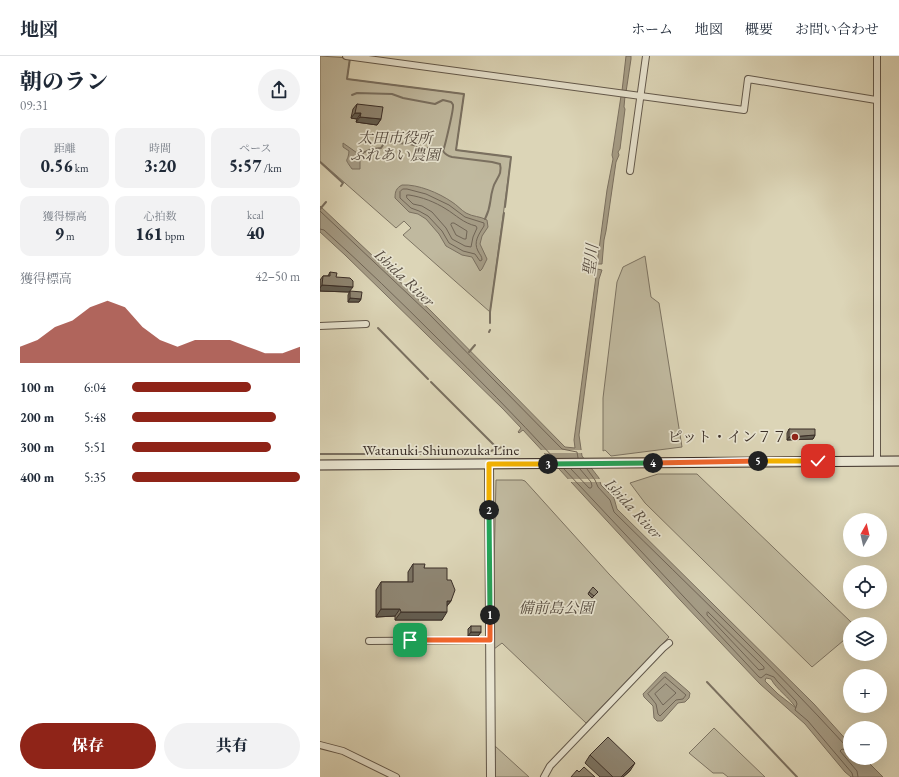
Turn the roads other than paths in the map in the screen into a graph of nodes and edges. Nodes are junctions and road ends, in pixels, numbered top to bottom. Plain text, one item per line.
1 (346, 56) edge
2 (646, 56) edge
3 (877, 56) edge
4 (639, 95) junction
5 (876, 100) junction
6 (630, 171) dead end
7 (366, 324) dead end
8 (320, 326) edge
9 (876, 461) junction
10 (899, 461) edge
11 (489, 464) junction
12 (320, 465) edge
13 (490, 640) junction
14 (369, 641) dead end
15 (669, 643) dead end
16 (320, 745) edge
17 (396, 777) edge
18 (491, 777) edge
19 (544, 777) edge

1 - 4 street
2 - 4 street
3 - 5 street
4 - 5 street
4 - 6 street
5 - 9 street
7 - 8 street
9 - 10 main road, Watanuki-Shiunozuka Line
9 - 11 main road, Watanuki-Shiunozuka Line
11 - 12 main road, Watanuki-Shiunozuka Line
11 - 13 street
13 - 14 street
13 - 18 street
15 - 19 street
16 - 17 street

